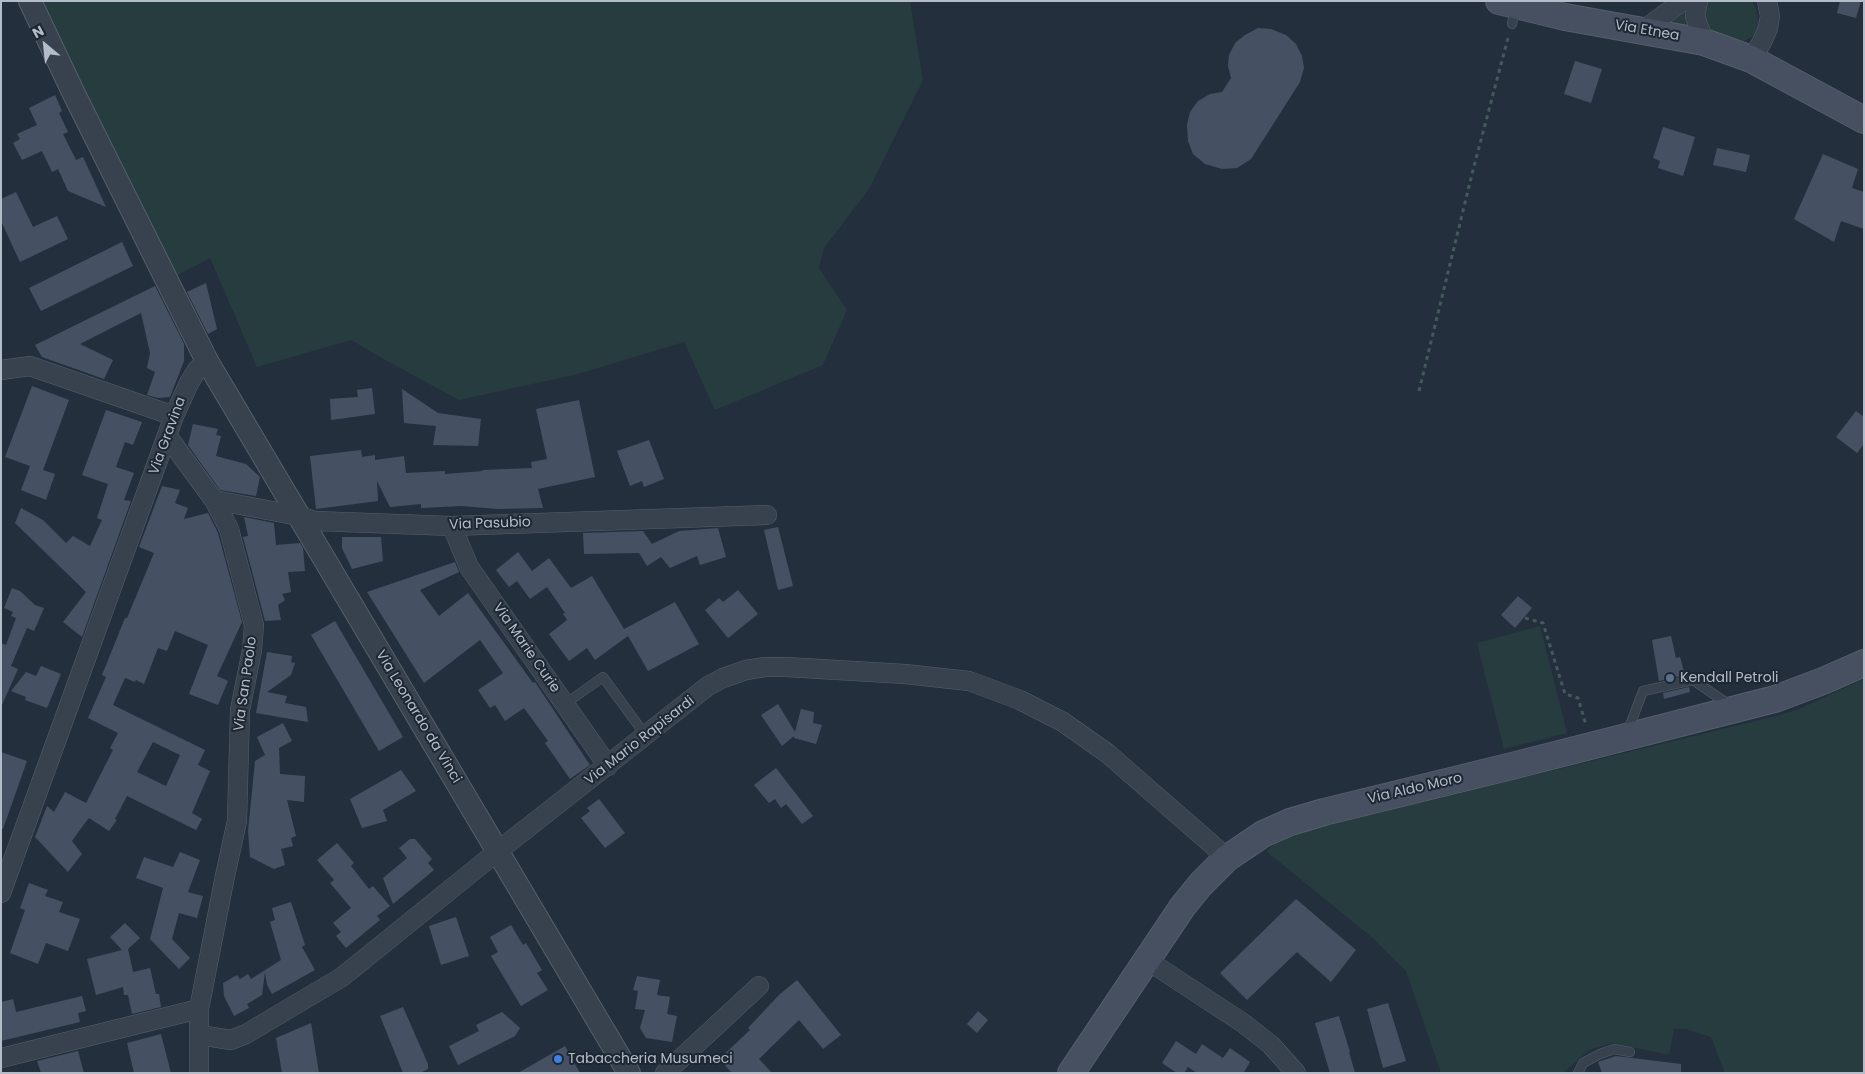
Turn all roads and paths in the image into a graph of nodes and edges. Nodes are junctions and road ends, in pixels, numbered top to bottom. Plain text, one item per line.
1 (30, 1) edge
2 (1683, 1) edge
3 (1698, 1) edge
4 (1771, 3) edge
5 (1509, 10) edge
6 (1642, 30) junction
7 (1704, 42) junction
8 (1751, 59) junction
9 (1864, 120) edge
10 (207, 361) junction
11 (1, 370) edge
12 (1419, 391) dead end
13 (174, 416) junction
14 (168, 437) junction
15 (214, 500) junction
16 (767, 515) dead end
17 (299, 516) junction
18 (452, 526) junction
19 (1526, 618) dead end
20 (1864, 663) edge
21 (565, 704) junction
22 (1735, 709) junction
23 (1587, 728) dead end
24 (646, 736) junction
25 (1625, 737) junction
26 (608, 766) junction
27 (498, 851) junction
28 (1226, 859) junction
29 (1, 893) edge
30 (1147, 960) junction
31 (759, 986) dead end
32 (199, 1009) junction
33 (199, 1035) junction
34 (1630, 1052) dead end
35 (1, 1058) edge
36 (199, 1073) edge
37 (629, 1073) edge
38 (665, 1073) edge
39 (1072, 1073) edge
40 (1296, 1073) edge
41 (1578, 1073) edge

1 - 10 street
2 - 6 street
3 - 7 street
4 - 8 street
5 - 6 main road, Via Etnea
5 - 12 path
6 - 7 main road, Via Etnea
7 - 8 main road, Via Etnea
8 - 9 main road, Via Etnea
10 - 13 street, Via Gravina
10 - 17 street, Via Leonardo da Vinci
11 - 13 street
13 - 14 street, Via Gravina
14 - 15 street, Via San Paolo
14 - 29 street, Via Gravina
15 - 17 street, Via Pasubio
15 - 32 street, Via San Paolo
16 - 18 street, Via Pasubio
17 - 18 street, Via Pasubio
17 - 27 street, Via Leonardo da Vinci
18 - 21 street, Via Marie Curie
19 - 23 path
20 - 22 main road, Via Aldo Moro
21 - 24 lane
21 - 26 street, Via Marie Curie
22 - 25 main road, Via Aldo Moro
22 - 25 lane
24 - 26 street, Via Mario Rapisardi
24 - 28 street, Via Mario Rapisardi
25 - 28 main road, Via Aldo Moro
26 - 27 street, Via Mario Rapisardi
27 - 33 street, Via Mario Rapisardi
27 - 37 street, Via Leonardo da Vinci
28 - 30 main road, Via Aldo Moro
30 - 39 main road, Via Aldo Moro
30 - 40 street
31 - 38 street
32 - 33 street, Via San Paolo
32 - 35 street
33 - 36 street, Via San Paolo
34 - 41 lane

